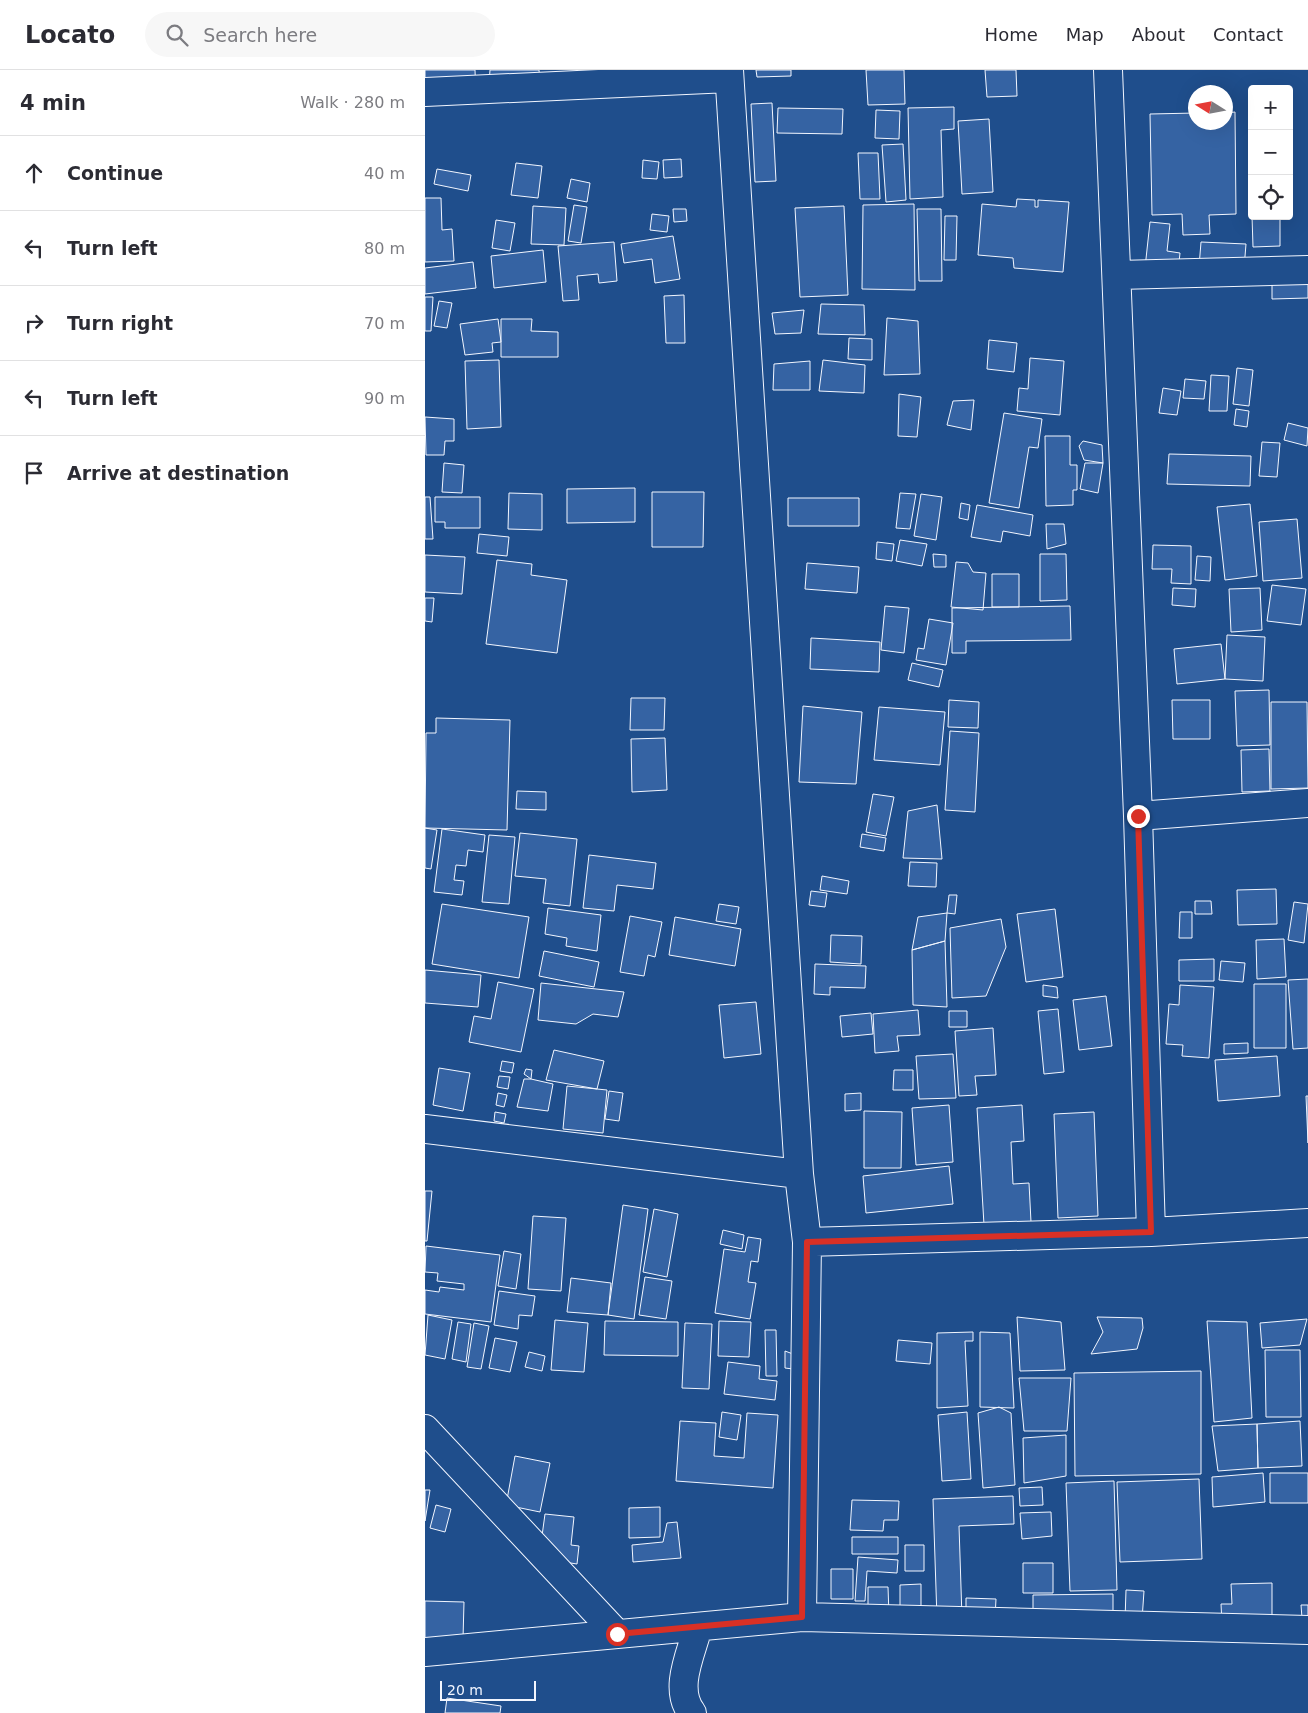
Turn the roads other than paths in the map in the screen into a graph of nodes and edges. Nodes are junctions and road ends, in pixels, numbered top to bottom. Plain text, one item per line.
1 (1108, 70) edge
2 (729, 74) edge
3 (425, 92) edge
4 (1308, 270) edge
5 (1118, 276) junction
6 (1308, 803) edge
7 (1138, 816) junction
8 (425, 1129) edge
9 (799, 1174) junction
10 (1308, 1223) edge
11 (1151, 1232) junction
12 (807, 1242) junction
13 (425, 1429) edge
14 (802, 1617) junction
15 (698, 1627) junction
16 (1308, 1630) edge
17 (617, 1634) junction
18 (425, 1652) edge
19 (692, 1713) edge

1 - 5 street
2 - 3 street
2 - 9 street
4 - 5 street
5 - 7 street
6 - 7 street
7 - 11 street
8 - 9 street
9 - 12 street
10 - 11 street
11 - 12 street
12 - 14 street
13 - 17 street
14 - 15 street
14 - 16 street
15 - 17 street
15 - 19 street
17 - 18 street

